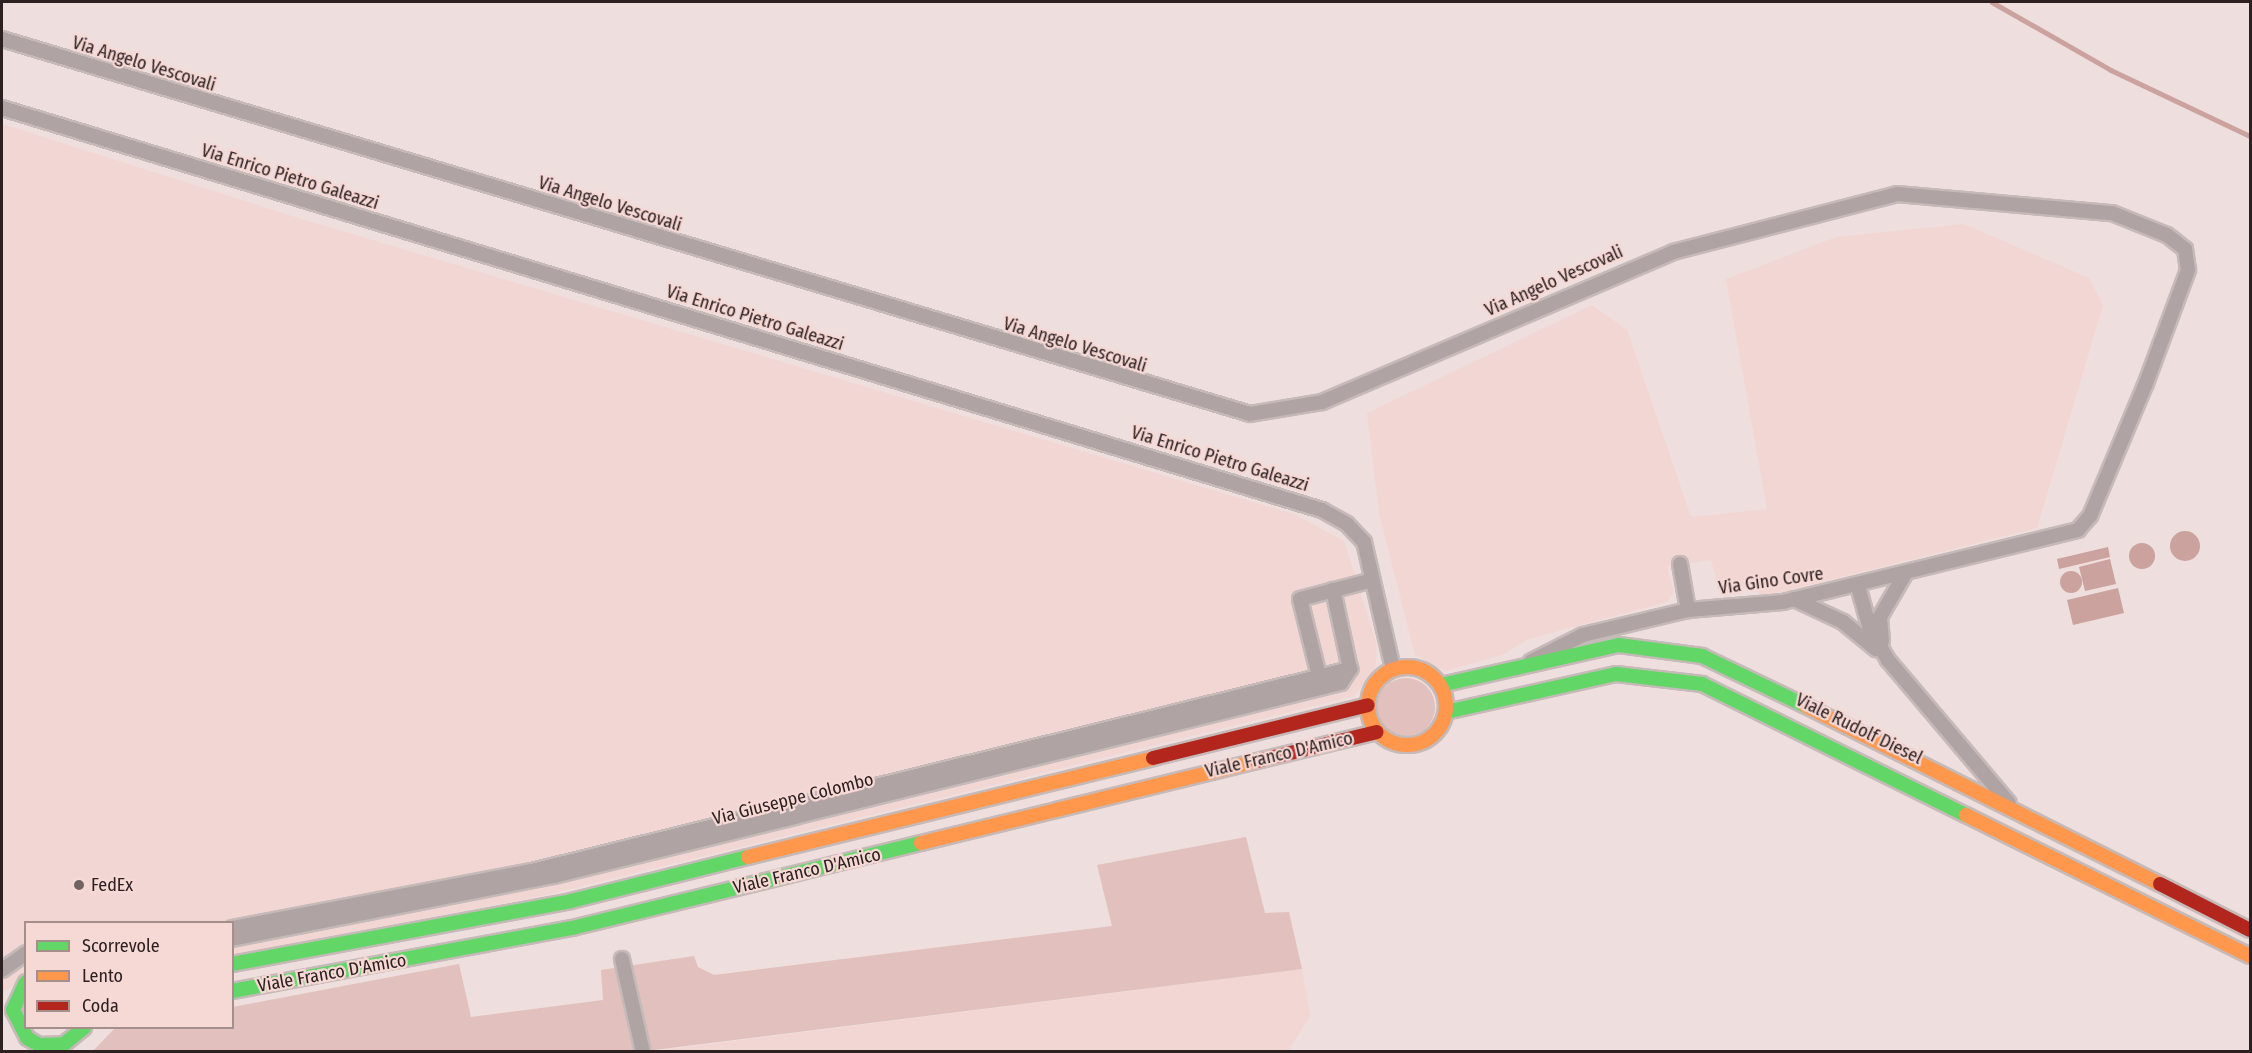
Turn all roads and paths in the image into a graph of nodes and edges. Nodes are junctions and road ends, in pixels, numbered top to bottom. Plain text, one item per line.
1 (2, 39) edge
2 (2, 108) edge
3 (2027, 543) joint
4 (1680, 564) dead end
5 (1905, 574) junction
6 (1373, 580) junction
7 (1858, 586) junction
8 (1333, 590) junction
9 (1794, 599) junction
10 (1688, 610) junction
11 (1888, 660) junction
12 (1526, 665) junction
13 (1350, 669) junction
14 (1393, 669) junction
15 (1319, 676) junction
16 (1441, 685) junction
17 (1368, 705) junction
18 (1446, 712) junction
19 (1377, 732) junction
20 (2013, 807) junction
21 (234, 928) edge
22 (2250, 930) edge
23 (234, 939) edge
24 (24, 954) edge
25 (2250, 956) edge
26 (622, 959) dead end
27 (234, 964) edge
28 (5, 967) edge
29 (24, 984) edge
30 (234, 991) edge
31 (8, 1002) edge
32 (19, 1029) junction
33 (83, 1029) edge
34 (4, 1032) dead end
35 (643, 1052) edge

1 - 3 street, Via Angelo Vescovali
2 - 6 street, Via Enrico Pietro Galeazzi
3 - 5 street, Via Gino Covre
4 - 10 street
5 - 7 street, Via Gino Covre
5 - 11 street
6 - 8 street
6 - 14 street, Via Enrico Pietro Galeazzi
7 - 9 street, Via Gino Covre
7 - 11 street
8 - 13 street
8 - 15 street
9 - 10 street, Via Gino Covre
9 - 11 street
10 - 12 street, Via Gino Covre
11 - 20 street
12 - 16 street, Viale Rudolf Diesel
12 - 20 street, Viale Rudolf Diesel
13 - 15 street, Via Giuseppe Colombo
13 - 23 street, Via Giuseppe Colombo
14 - 16 street
14 - 17 street
15 - 21 street, Via Giuseppe Colombo
16 - 18 street
17 - 19 street
17 - 27 street, Viale Franco D'Amico
18 - 19 street
18 - 25 street, Viale Rudolf Diesel
19 - 30 street, Viale Franco D'Amico
20 - 22 street, Viale Rudolf Diesel
24 - 28 street
26 - 35 street
29 - 31 street
31 - 32 street
32 - 33 street
32 - 34 street

